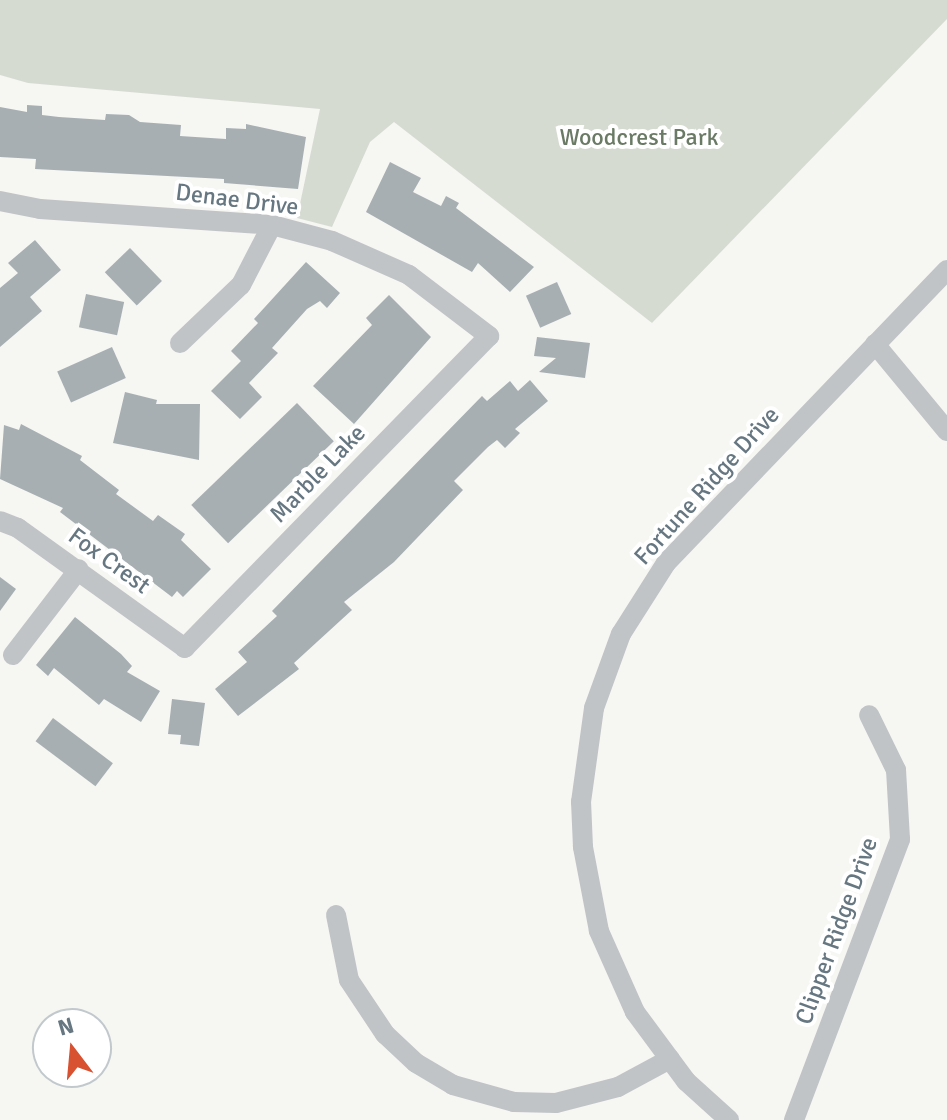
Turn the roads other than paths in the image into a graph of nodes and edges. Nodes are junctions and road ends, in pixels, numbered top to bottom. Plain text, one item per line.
1 (0, 201) edge
2 (272, 225) junction
3 (947, 270) edge
4 (489, 336) joint
5 (180, 343) dead end
6 (875, 344) junction
7 (947, 431) edge
8 (0, 521) edge
9 (79, 569) junction
10 (185, 648) joint
11 (13, 655) dead end
12 (869, 715) dead end
13 (336, 915) dead end
14 (670, 1059) junction
15 (729, 1120) edge
16 (794, 1120) edge

1 - 2 street, Denae Drive
2 - 4 street, Denae Drive
2 - 5 street
3 - 6 street, Fortune Ridge Drive
4 - 10 street, Marble Lake
6 - 7 street
6 - 14 street, Fortune Ridge Drive
8 - 9 street, Fox Crest
9 - 10 street, Fox Crest
9 - 11 street
12 - 16 street, Clipper Ridge Drive
13 - 14 street
14 - 15 street, Fortune Ridge Drive

